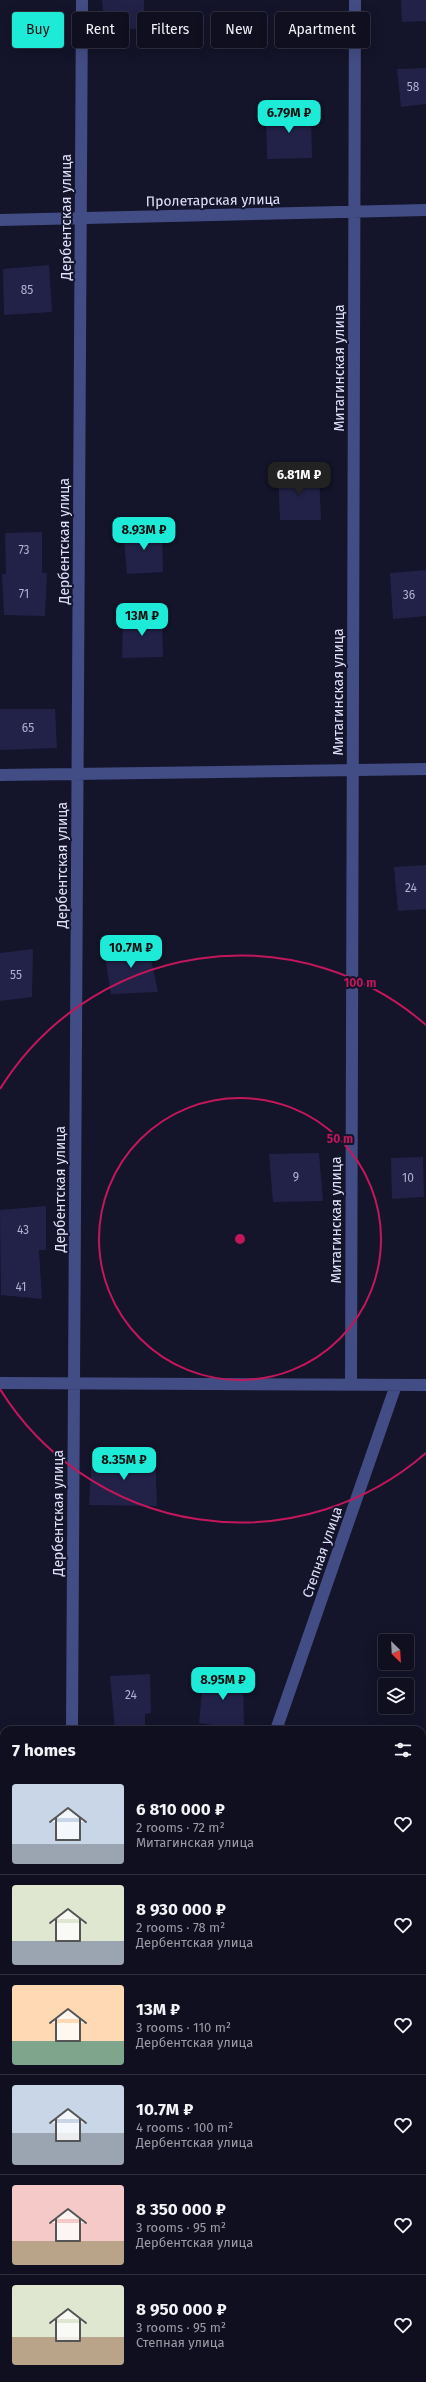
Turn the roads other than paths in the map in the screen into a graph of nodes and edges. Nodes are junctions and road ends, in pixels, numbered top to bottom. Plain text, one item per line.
1 (82, 0) edge
2 (355, 0) edge
3 (426, 210) edge
4 (354, 212) junction
5 (81, 218) junction
6 (0, 220) edge
7 (426, 769) edge
8 (352, 770) junction
9 (78, 773) junction
10 (0, 774) edge
11 (0, 1383) edge
12 (74, 1384) junction
13 (351, 1384) junction
14 (396, 1385) junction
15 (426, 1385) edge
16 (72, 1726) edge
17 (277, 1726) edge

1 - 5 street, Дербентская улица
2 - 4 street, Митагинская улица
3 - 4 street, Пролетарская улица
4 - 5 street, Пролетарская улица
4 - 8 street, Митагинская улица
5 - 6 street, Пролетарская улица
5 - 9 street, Дербентская улица
7 - 8 street
8 - 9 street
8 - 13 street, Митагинская улица
9 - 10 street
9 - 12 street, Дербентская улица
11 - 12 street
12 - 13 street
12 - 16 street, Дербентская улица
13 - 14 street
14 - 15 street
14 - 17 street, Степная улица

